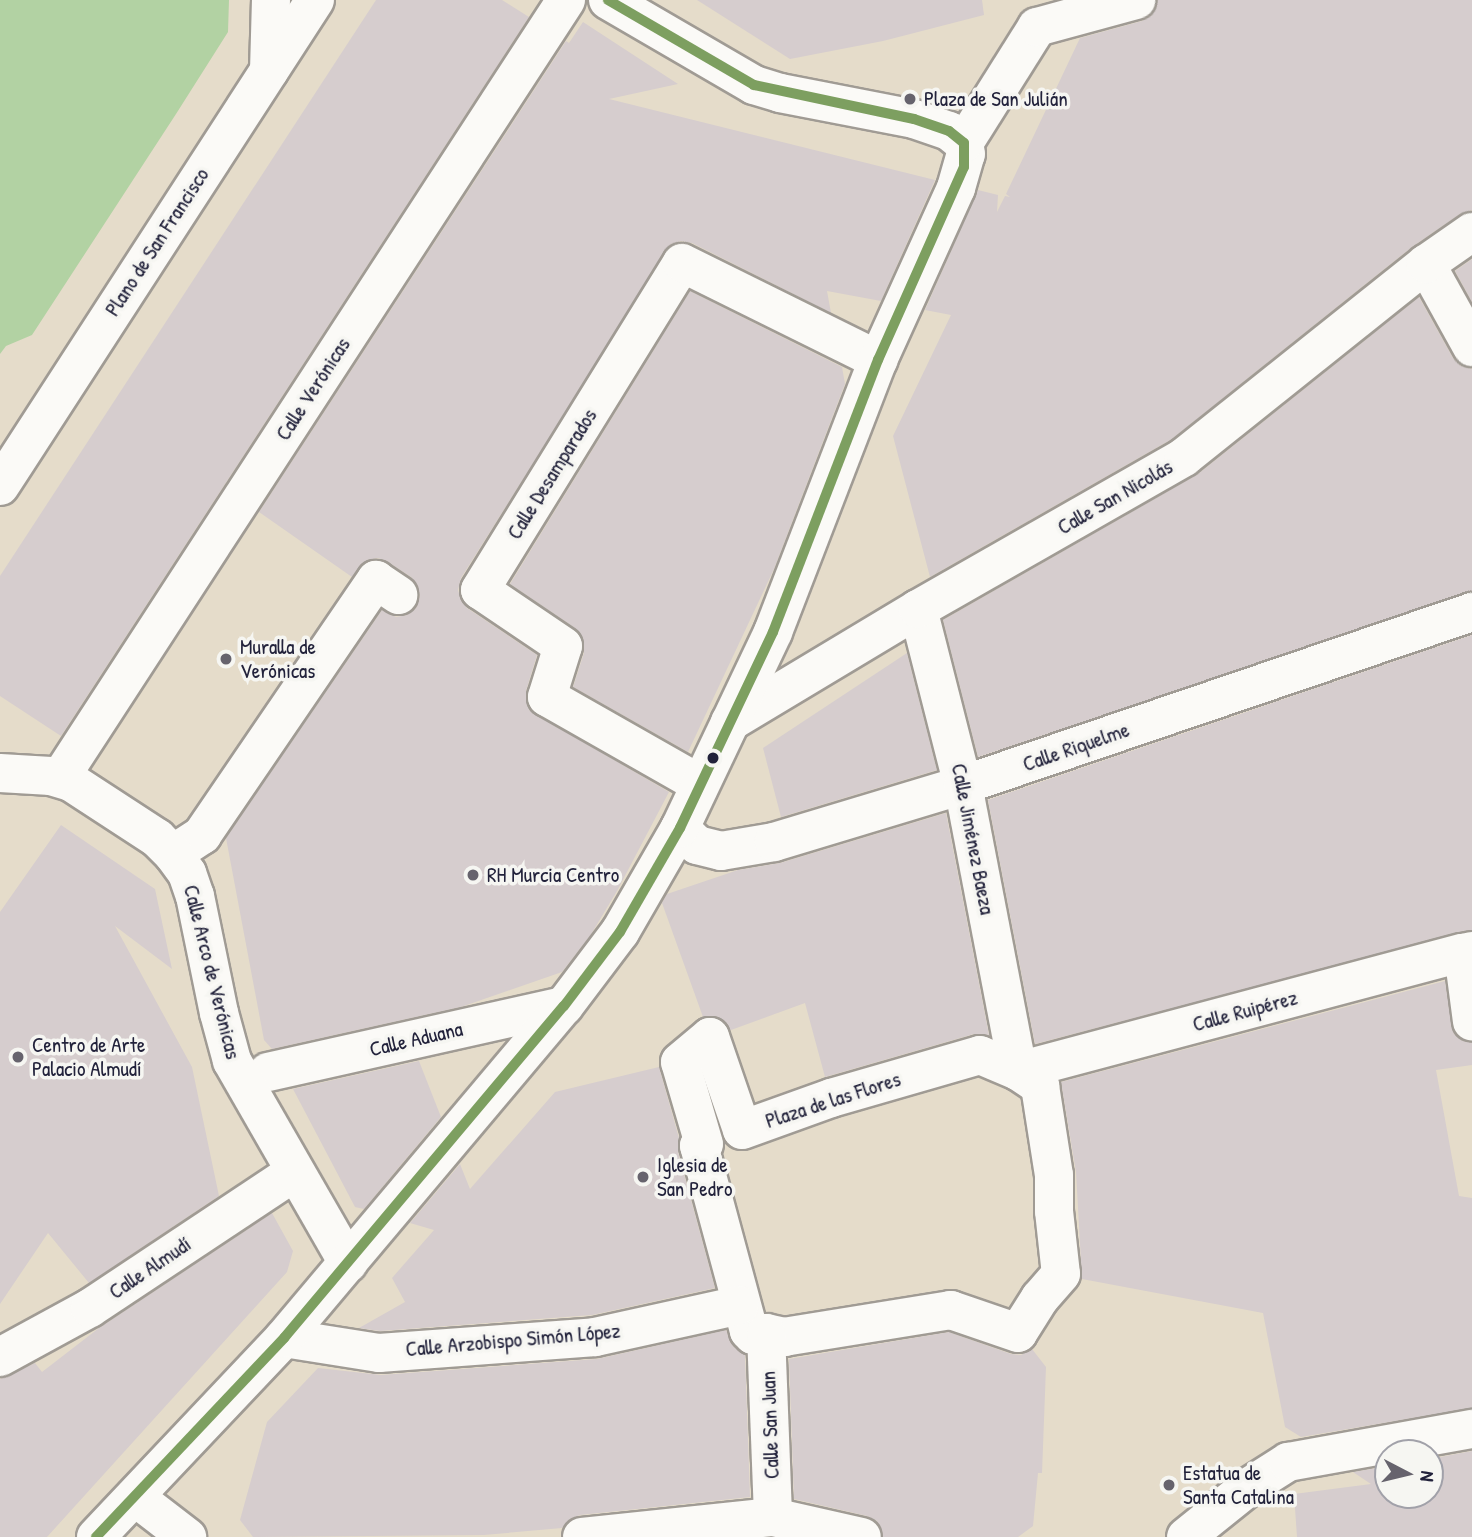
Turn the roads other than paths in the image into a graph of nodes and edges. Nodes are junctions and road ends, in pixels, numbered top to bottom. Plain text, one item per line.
1 (271, 0) edge
2 (315, 0) edge
3 (566, 0) edge
4 (608, 0) edge
5 (1136, 0) edge
6 (1040, 13) edge
7 (269, 71) junction
8 (964, 143) junction
9 (1472, 232) edge
10 (1426, 264) junction
11 (1472, 347) edge
12 (878, 360) junction
13 (0, 485) edge
14 (398, 595) dead end
15 (918, 609) junction
16 (1472, 612) edge
17 (730, 722) junction
18 (0, 773) edge
19 (60, 778) junction
20 (700, 784) junction
21 (963, 785) junction
22 (680, 828) junction
23 (173, 853) junction
24 (1468, 952) edge
25 (564, 1006) junction
26 (1472, 1021) edge
27 (1018, 1071) junction
28 (268, 1072) dead end
29 (295, 1171) junction
30 (348, 1263) junction
31 (740, 1306) junction
32 (766, 1333) junction
33 (284, 1338) junction
34 (0, 1357) edge
35 (1472, 1429) edge
36 (135, 1497) junction
37 (773, 1517) junction
38 (96, 1537) edge
39 (187, 1537) edge
40 (582, 1537) edge
41 (863, 1537) edge
42 (1185, 1537) edge

1 - 7 street
2 - 7 street, Plano de San Francisco
3 - 19 street, Calle Verónicas
4 - 8 street
5 - 6 street
6 - 8 street
7 - 13 street, Plano de San Francisco
8 - 12 street
9 - 10 street, Calle San Nicolás
10 - 11 street
10 - 15 street, Calle San Nicolás
12 - 17 street
12 - 20 street, Calle Desamparados
14 - 23 street
15 - 17 street, Calle San Nicolás
15 - 21 street, Calle Jiménez Baeza
16 - 21 street, Calle Riquelme
17 - 20 street
18 - 19 street, Calle Arco de Verónicas
19 - 23 street, Calle Arco de Verónicas
20 - 22 street
21 - 22 street, Calle Riquelme
21 - 27 street, Calle Jiménez Baeza
22 - 25 street
23 - 29 street, Calle Arco de Verónicas
24 - 26 street
24 - 27 street, Calle Ruipérez
25 - 28 street, Calle Aduana
25 - 30 street
27 - 31 street, Plaza de las Flores
27 - 32 street, Plaza de las Flores
29 - 30 street, Calle Arco de Verónicas
29 - 34 street, Calle Almudí
30 - 33 street
31 - 32 street, Plaza de las Flores
31 - 33 street, Calle Arzobispo Simón López
32 - 37 street, Calle San Juan
33 - 36 street
35 - 42 street
36 - 38 street
36 - 39 street
37 - 40 street
37 - 41 street

